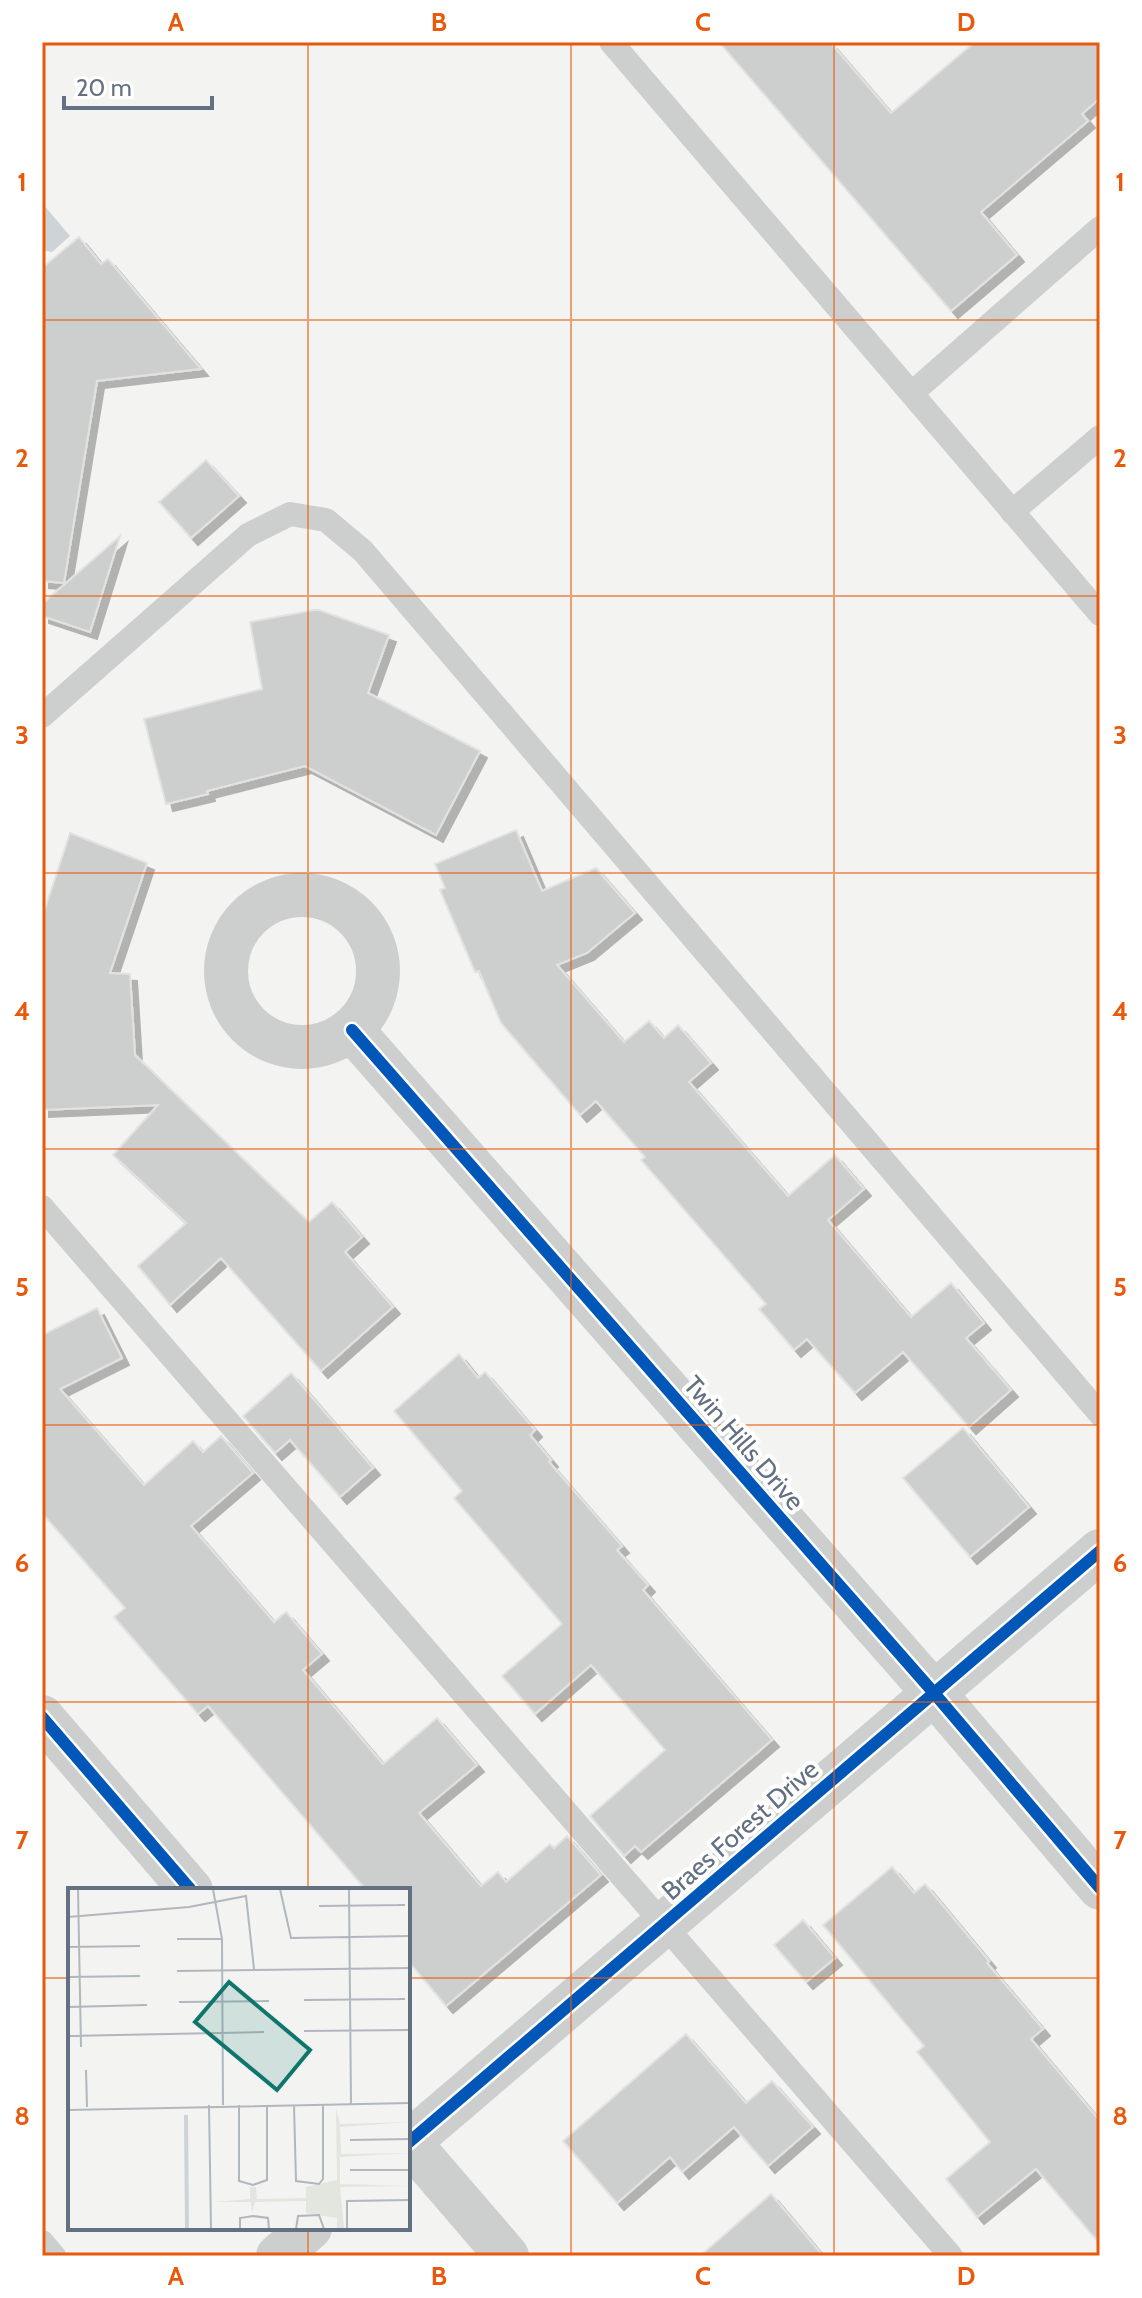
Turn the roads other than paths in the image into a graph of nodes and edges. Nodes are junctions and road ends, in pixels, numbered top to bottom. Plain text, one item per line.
1 (611, 42) edge
2 (1100, 228) edge
3 (912, 393) junction
4 (1100, 437) edge
5 (1012, 512) junction
6 (1100, 614) edge
7 (42, 716) edge
8 (352, 1030) dead end
9 (42, 1207) edge
10 (1100, 1414) edge
11 (1100, 1551) edge
12 (934, 1693) junction
13 (42, 1717) edge
14 (189, 1888) edge
15 (1100, 1888) edge
16 (663, 1925) junction
17 (410, 2140) edge
18 (410, 2144) edge
19 (308, 2230) edge
20 (42, 2242) edge
21 (54, 2256) edge
22 (278, 2256) edge
23 (507, 2256) edge
24 (951, 2256) edge

1 - 3 lane
2 - 3 lane
3 - 5 lane
4 - 5 lane
5 - 6 lane
7 - 10 lane
8 - 12 street, Twin Hills Drive
9 - 16 lane
11 - 12 street, Braes Forest Drive
12 - 15 street, Twin Hills Drive
12 - 16 street, Braes Forest Drive
13 - 14 street
16 - 17 street, Braes Forest Drive
16 - 24 lane
18 - 23 street
19 - 22 street
20 - 21 lane

